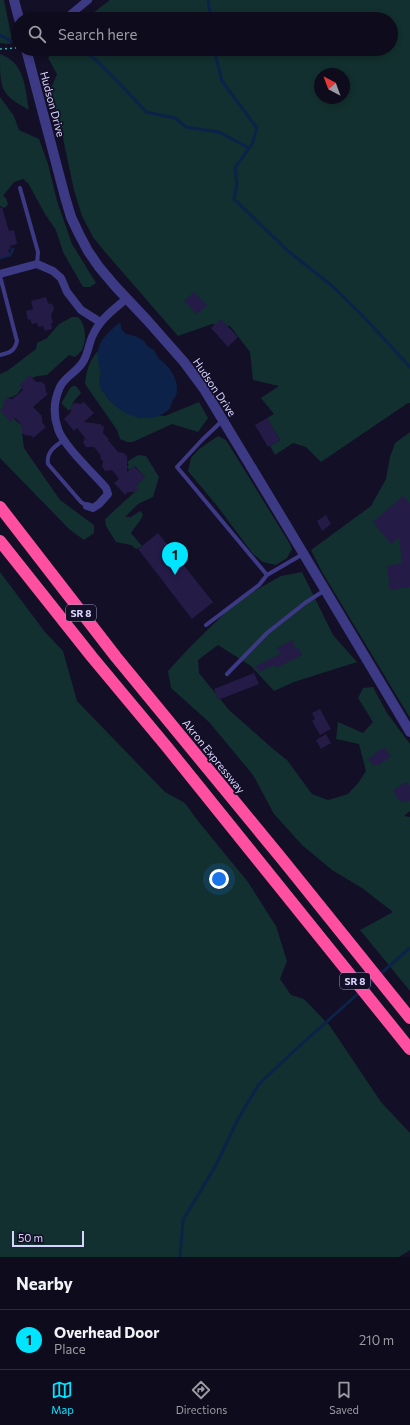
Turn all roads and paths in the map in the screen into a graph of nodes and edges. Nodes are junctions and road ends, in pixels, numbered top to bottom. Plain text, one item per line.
1 (14, 0) edge
2 (88, 0) edge
3 (17, 12) edge
4 (73, 12) edge
5 (0, 49) edge
6 (12, 49) edge
7 (28, 56) edge
8 (20, 188) dead end
9 (37, 264) junction
10 (0, 275) edge
11 (126, 299) junction
12 (100, 322) junction
13 (0, 355) edge
14 (223, 420) junction
15 (64, 440) junction
16 (87, 506) joint
17 (0, 507) edge
18 (0, 541) edge
19 (304, 553) junction
20 (267, 575) junction
21 (326, 590) junction
22 (206, 625) dead end
23 (227, 674) dead end
24 (410, 732) edge
25 (410, 1018) edge
26 (410, 1049) edge

1 - 3 street
2 - 4 street
5 - 6 path
7 - 11 street, Hudson Drive
8 - 9 lane
9 - 10 street
9 - 12 street
10 - 13 lane
11 - 12 street
11 - 14 street, Hudson Drive
12 - 15 street
14 - 19 street, Hudson Drive
14 - 20 lane
15 - 16 lane
15 - 16 street
17 - 25 highway, Akron Expressway / SR 8
18 - 26 highway, SR 8
19 - 20 lane
19 - 21 street, Hudson Drive
20 - 22 lane
21 - 23 lane
21 - 24 street, Hudson Drive

